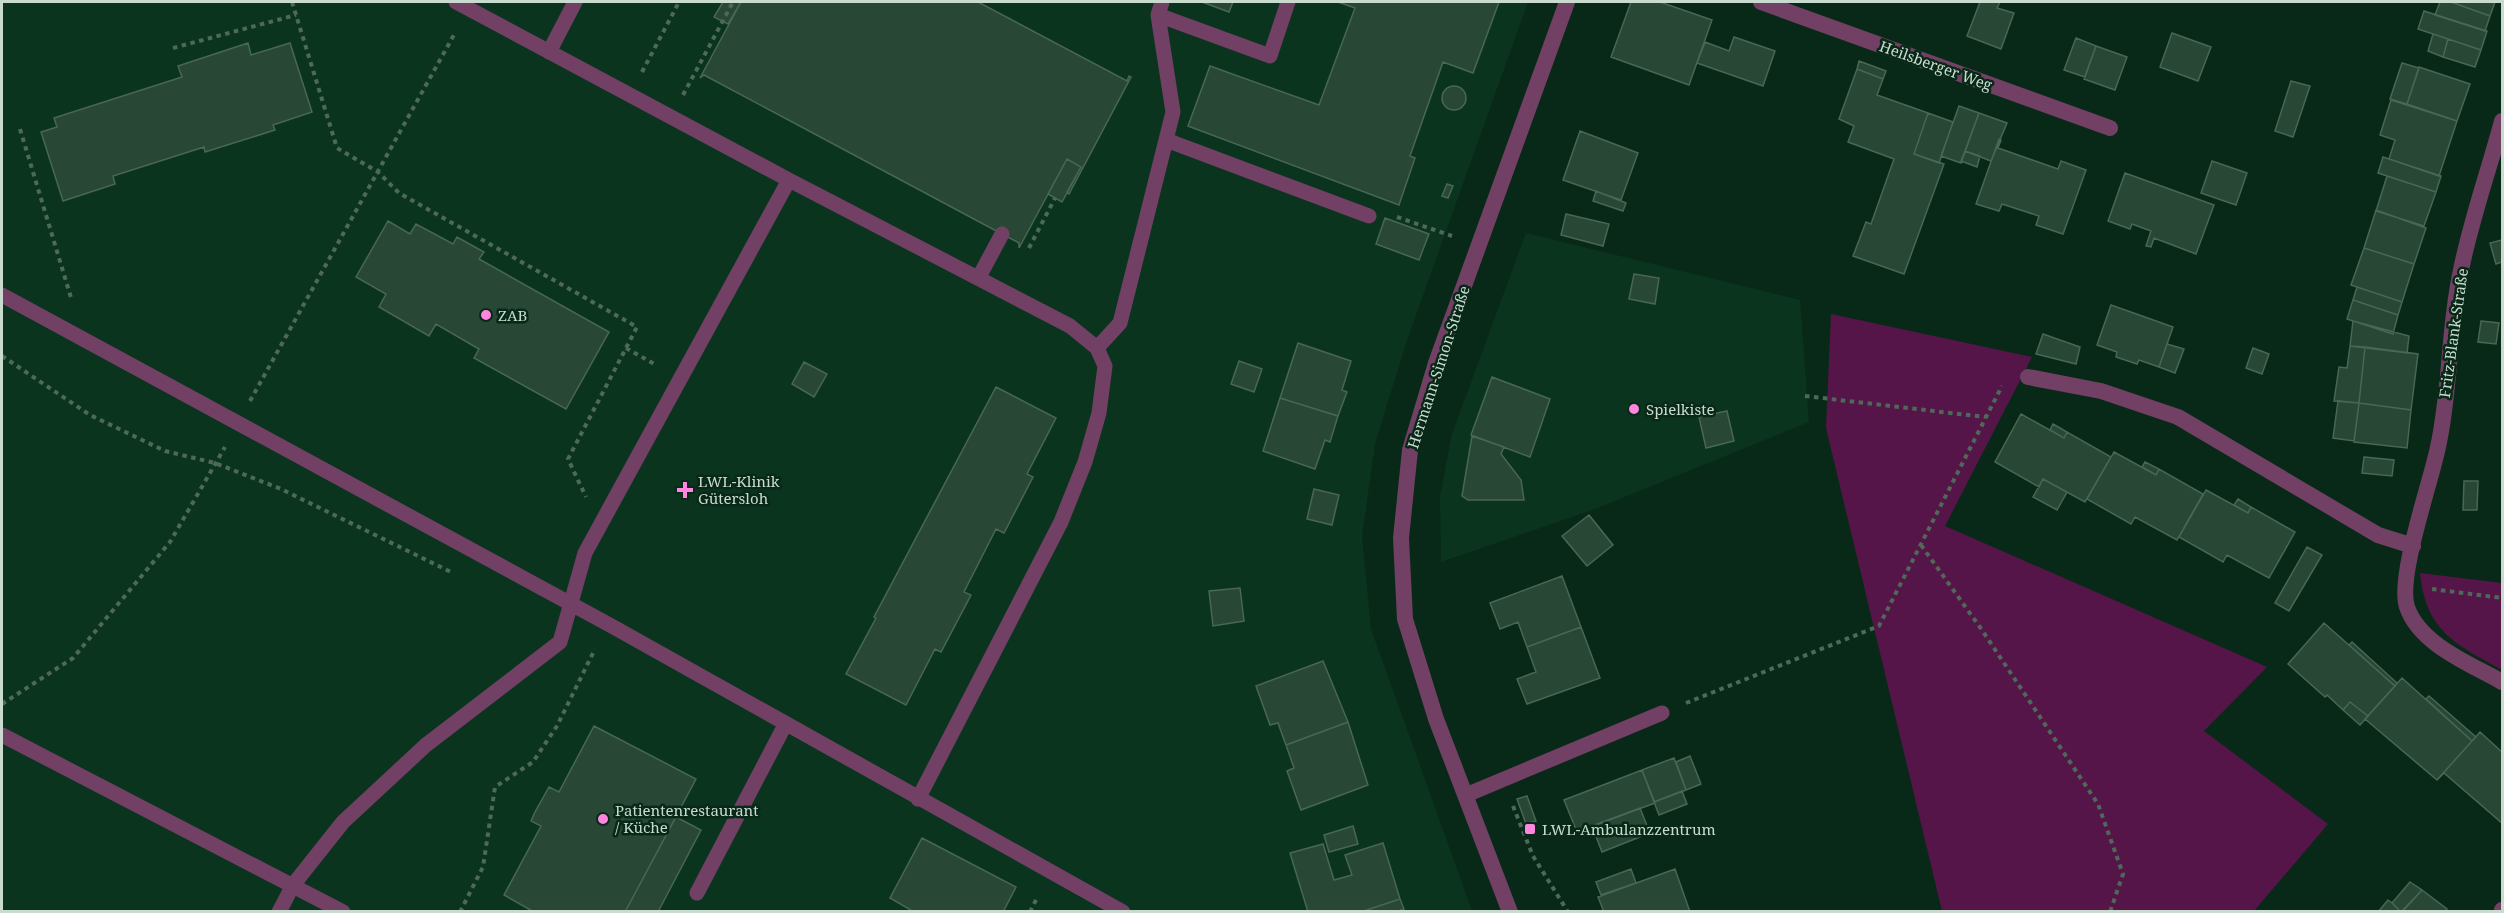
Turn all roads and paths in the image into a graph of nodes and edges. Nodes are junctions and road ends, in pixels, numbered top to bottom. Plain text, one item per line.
1 (292, 2) edge
2 (575, 2) edge
3 (679, 2) edge
4 (733, 2) edge
5 (1288, 2) edge
6 (1567, 2) edge
7 (1761, 2) edge
8 (462, 5) edge
9 (1160, 8) edge
10 (296, 15) junction
11 (173, 48) dead end
12 (549, 52) junction
13 (630, 95) junction
14 (671, 116) junction
15 (2502, 121) edge
16 (2110, 128) dead end
17 (20, 129) dead end
18 (1166, 140) junction
19 (378, 172) junction
20 (789, 180) junction
21 (1055, 198) dead end
22 (1369, 216) joint
23 (1002, 234) dead end
24 (1478, 246) junction
25 (1028, 250) dead end
26 (979, 277) junction
27 (2, 295) edge
28 (72, 334) junction
29 (626, 348) junction
30 (1097, 348) junction
31 (2, 356) edge
32 (2028, 377) joint
33 (681, 379) junction
34 (1805, 396) dead end
35 (1985, 417) junction
36 (237, 425) junction
37 (221, 453) dead end
38 (215, 463) junction
39 (600, 527) junction
40 (1921, 545) junction
41 (2413, 546) junction
42 (460, 576) dead end
43 (2406, 586) junction
44 (2502, 598) edge
45 (572, 605) junction
46 (608, 624) junction
47 (2502, 682) edge
48 (2, 704) edge
49 (1662, 713) joint
50 (786, 725) junction
51 (2, 735) edge
52 (1503, 780) junction
53 (1466, 795) junction
54 (918, 799) junction
55 (293, 885) junction
56 (697, 893) dead end
57 (279, 912) edge
58 (343, 912) edge
59 (460, 912) edge
60 (1124, 912) edge
61 (1510, 912) edge
62 (1568, 912) edge
63 (2110, 912) edge

1 - 10 path
2 - 12 lane
3 - 13 path
4 - 14 path
5 - 9 lane
6 - 24 street, Hermann-Simon-Straße
7 - 16 street, Heilsberger Weg
8 - 12 lane
8 - 19 path
9 - 18 lane
10 - 11 path
10 - 19 path
12 - 13 lane
13 - 14 lane
14 - 20 lane
15 - 41 street, Fritz-Blank-Straße
17 - 28 path
18 - 22 lane
18 - 30 lane
19 - 29 path
19 - 36 path
20 - 26 lane
20 - 33 lane
21 - 25 path
22 - 24 path
23 - 26 lane
24 - 53 street, Hermann-Simon-Straße
26 - 30 lane
27 - 28 lane
28 - 36 lane
29 - 33 path
29 - 39 path
30 - 54 lane
31 - 38 path
32 - 35 path
32 - 41 street
33 - 39 lane
34 - 35 path
35 - 40 path
36 - 45 lane
37 - 38 path
38 - 42 path
38 - 48 path
39 - 45 lane
40 - 49 path
40 - 63 path
41 - 43 street, Fritz-Blank-Straße
43 - 44 path
43 - 47 street, Fritz-Blank-Straße
45 - 46 lane
45 - 55 lane
46 - 50 lane
46 - 59 path
49 - 52 lane
50 - 54 lane
50 - 56 lane
51 - 55 lane
52 - 53 lane
52 - 62 path
53 - 61 street, Hermann-Simon-Straße
54 - 60 lane
55 - 57 lane
55 - 58 lane

